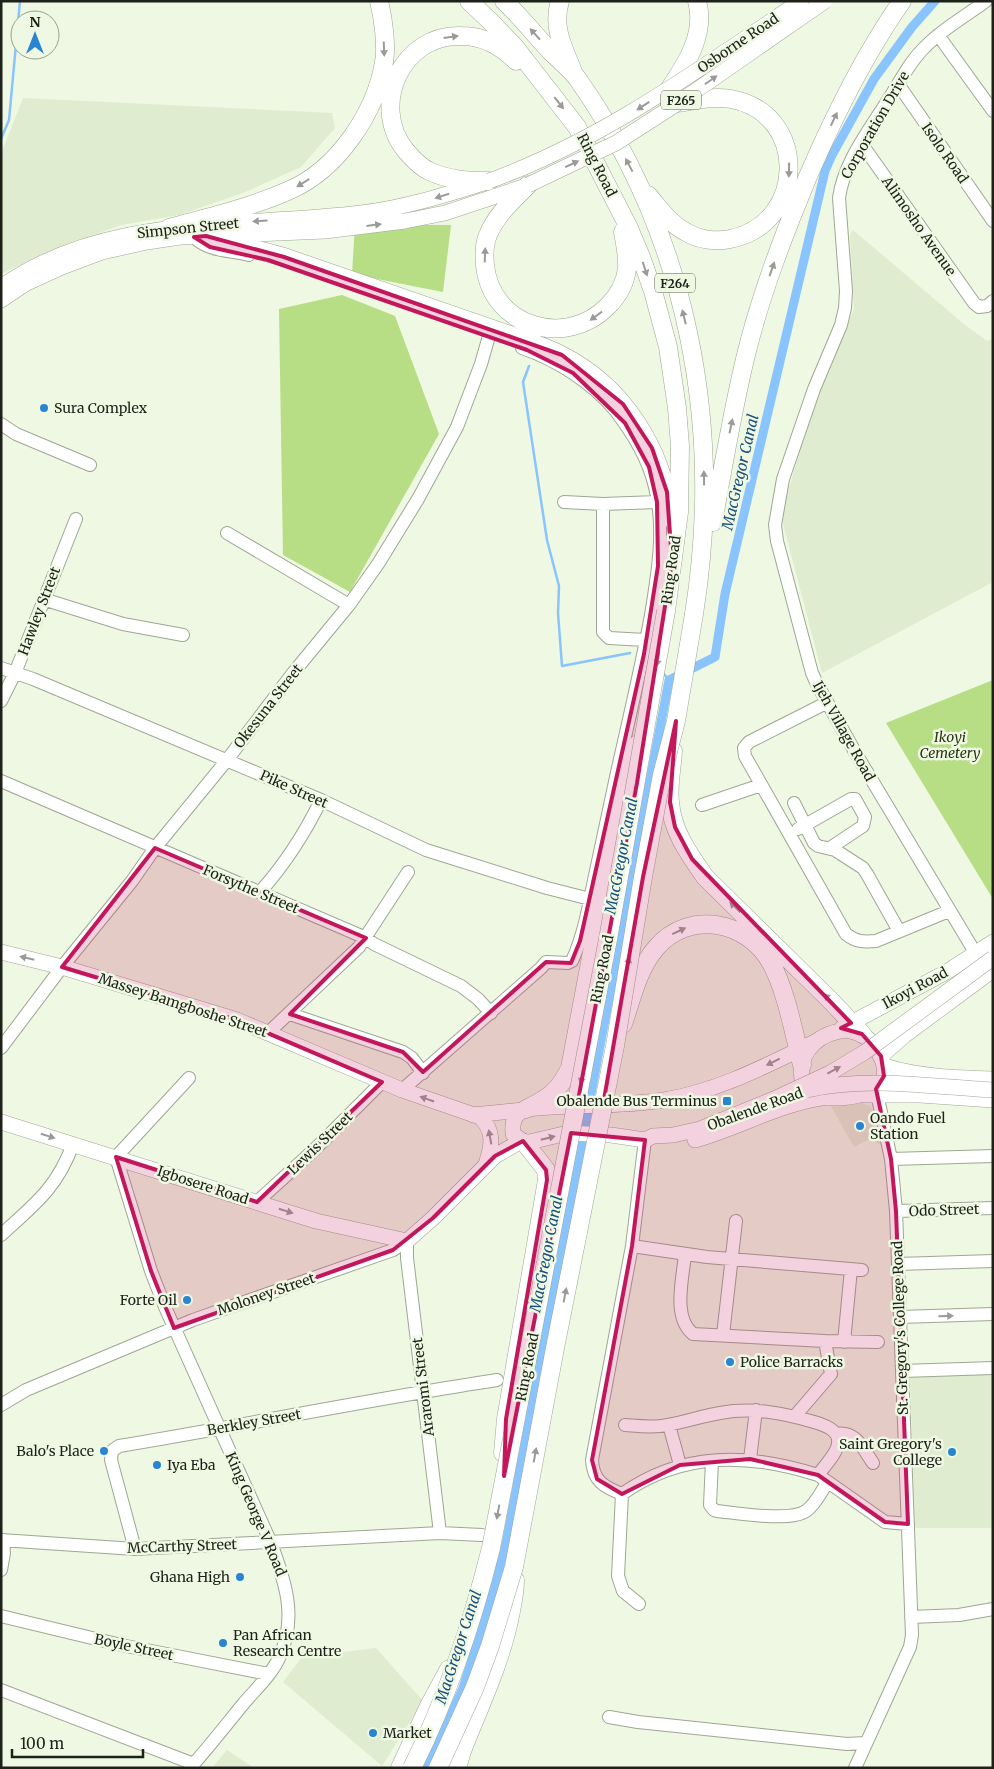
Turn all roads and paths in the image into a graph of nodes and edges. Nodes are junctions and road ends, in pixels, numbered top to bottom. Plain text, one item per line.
1 (379, 1) edge
2 (469, 1) edge
3 (504, 1) edge
4 (560, 1) edge
5 (697, 1) edge
6 (801, 1) edge
7 (825, 1) edge
8 (902, 1) edge
9 (986, 1) edge
10 (938, 35) junction
11 (575, 76) junction
12 (542, 81) junction
13 (898, 84) junction
14 (674, 95) junction
15 (993, 111) edge
16 (861, 143) junction
17 (489, 181) junction
18 (528, 185) junction
19 (641, 188) junction
20 (618, 209) junction
21 (993, 221) edge
22 (326, 223) junction
23 (169, 228) junction
24 (200, 237) junction
25 (1, 287) edge
26 (1, 300) edge
27 (993, 301) edge
28 (489, 336) junction
29 (1, 424) edge
30 (790, 456) joint
31 (90, 465) dead end
32 (564, 502) dead end
33 (657, 502) junction
34 (603, 504) junction
35 (76, 519) dead end
36 (227, 533) dead end
37 (672, 562) junction
38 (700, 576) junction
39 (43, 599) junction
40 (349, 606) junction
41 (183, 636) dead end
42 (646, 640) junction
43 (1, 668) edge
44 (15, 673) junction
45 (1, 701) edge
46 (826, 703) junction
47 (648, 717) junction
48 (676, 721) junction
49 (227, 760) junction
50 (1, 781) edge
51 (761, 785) junction
52 (321, 800) junction
53 (794, 803) dead end
54 (702, 805) dead end
55 (804, 826) junction
56 (789, 834) junction
57 (155, 848) junction
58 (830, 848) junction
59 (408, 872) dead end
60 (260, 892) junction
61 (590, 899) junction
62 (949, 911) junction
63 (899, 931) junction
64 (366, 938) junction
65 (993, 942) edge
66 (1, 952) edge
67 (976, 954) junction
68 (993, 958) edge
69 (62, 967) junction
70 (993, 970) edge
71 (491, 1013) junction
72 (290, 1014) junction
73 (850, 1029) junction
74 (269, 1032) junction
75 (615, 1046) junction
76 (1, 1048) edge
77 (800, 1057) junction
78 (882, 1061) junction
79 (423, 1072) junction
80 (189, 1078) dead end
81 (993, 1079) edge
82 (382, 1082) junction
83 (402, 1090) junction
84 (993, 1090) edge
85 (876, 1092) junction
86 (821, 1098) junction
87 (774, 1099) junction
88 (993, 1100) edge
89 (524, 1109) junction
90 (473, 1115) junction
91 (1, 1122) edge
92 (645, 1140) junction
93 (523, 1142) junction
94 (73, 1144) junction
95 (993, 1156) edge
96 (116, 1157) junction
97 (891, 1159) junction
98 (485, 1165) junction
99 (257, 1202) junction
100 (993, 1208) edge
101 (896, 1212) junction
102 (736, 1221) dead end
103 (1, 1235) edge
104 (407, 1241) junction
105 (632, 1246) junction
106 (685, 1254) junction
107 (730, 1258) junction
108 (993, 1261) edge
109 (898, 1264) junction
110 (993, 1314) edge
111 (900, 1317) junction
112 (174, 1328) junction
113 (723, 1336) junction
114 (825, 1341) junction
115 (844, 1342) junction
116 (878, 1342) dead end
117 (993, 1368) edge
118 (902, 1371) junction
119 (497, 1380) dead end
120 (26, 1390) junction
121 (424, 1391) junction
122 (1, 1394) edge
123 (1, 1405) edge
124 (756, 1410) junction
125 (795, 1416) junction
126 (625, 1425) dead end
127 (669, 1425) junction
128 (219, 1429) junction
129 (836, 1434) junction
130 (750, 1460) junction
131 (712, 1461) junction
132 (873, 1463) dead end
133 (680, 1465) junction
134 (504, 1476) junction
135 (822, 1479) junction
136 (622, 1494) junction
137 (908, 1524) junction
138 (440, 1533) junction
139 (482, 1535) dead end
140 (2, 1540) edge
141 (271, 1543) junction
142 (135, 1549) junction
143 (514, 1567) junction
144 (1, 1570) edge
145 (639, 1604) dead end
146 (993, 1609) edge
147 (1, 1616) edge
148 (912, 1617) junction
149 (462, 1645) junction
150 (268, 1674) junction
151 (1, 1690) edge
152 (609, 1717) dead end
153 (864, 1743) junction
154 (192, 1766) edge
155 (400, 1768) edge
156 (412, 1768) edge
157 (438, 1768) edge
158 (457, 1768) edge
159 (855, 1768) edge

1 -> 23 highway
2 - 12 highway, Ring Road / F264
11 -> 3 highway, Ring Road / F264
4 - 11 highway
5 - 14 highway
6 - 14 main road, Osborne Road, bridge
14 -> 7 main road, Osborne Road / F265, bridge
38 -> 8 highway
9 - 10 street, Corporation Drive
10 - 13 street, Corporation Drive
10 - 15 street
19 -> 11 highway, Ring Road / F264
17 -> 12 highway
12 -> 20 highway, Ring Road / F264
13 - 16 street, Corporation Drive
13 - 21 street, Isolo Road
14 -> 17 main road, Osborne Road, bridge
18 -> 14 main road, Osborne Road / F265, bridge
14 -> 19 highway
16 - 27 street, Alimosho Avenue
16 - 30 street, Corporation Drive
17 -> 22 main road, Osborne Road
20 -> 18 highway, F265
22 -> 18 main road, Osborne Road
38 -> 19 highway, Ring Road / F264
20 -> 37 highway, Ring Road / F264
22 -> 23 main road, Simpson Street
22 - 24 main road
23 - 25 main road, Simpson Street
24 - 26 main road
24 - 28 street
24 - 37 highway
28 - 33 street
28 - 40 street, Okesuna Street
29 - 31 street
30 - 46 street, Ijeh Village Road
32 - 34 street
33 - 34 street
33 - 42 street
34 - 42 street
35 - 39 street, Hawley Street
36 - 40 street
37 -> 47 highway, Ring Road / F264, bridge
38 - 48 highway, Ring Road / F264, bridge
39 - 41 street
39 - 44 street, Hawley Street
40 - 49 street, Okesuna Street
42 - 61 street
43 - 44 street, Pike Street
44 - 45 street, Hawley Street
44 - 49 street, Pike Street
46 - 51 street
46 - 62 street, Ijeh Village Road
47 - 89 highway, bridge
47 -> 134 highway, Ring Road / F264, bridge
73 -> 48 highway, bridge
75 -> 48 highway, Ring Road / F264, bridge
49 - 52 street, Pike Street
49 - 57 street, Okesuna Street
50 - 57 street, Forsythe Street
51 - 54 street
51 - 56 street
52 - 60 street
52 - 61 street, Pike Street
53 - 55 street
55 - 56 street
55 - 58 street
55 - 58 street
56 - 63 street
57 - 60 street, Forsythe Street
57 - 69 street, Okesuna Street
58 - 63 street
59 - 64 street
60 - 64 street, Forsythe Street
61 - 71 street
62 - 63 street
62 - 67 street, Ijeh Village Road
64 - 71 street, Forsythe Street
64 - 72 street
65 - 67 main road, Ikoyi Road
69 -> 66 main road, Massey Bamgboshe Street
67 - 73 main road, Ikoyi Road
87 -> 68 main road, bridge
69 - 74 main road, Massey Bamgboshe Street
69 - 76 street, Okesuna Street
70 - 78 main road
71 - 79 street
72 - 74 street
72 - 79 street
73 - 77 main road
73 - 78 main road
74 - 82 main road, Massey Bamgboshe Street
75 -> 77 highway, bridge
143 -> 75 highway, Ring Road / F264, bridge
77 - 86 main road
77 -> 89 main road, bridge
78 - 81 main road
78 - 85 main road
79 - 83 street
80 - 96 street
82 - 83 main road, Massey Bamgboshe Street
82 - 99 street, Lewis Street
90 -> 83 main road, Massey Bamgboshe Street
84 - 87 main road, Obalende Road, bridge
85 - 86 main road
85 - 88 main road
85 - 97 street, St. Gregory's College Road
86 - 92 main road
87 - 92 main road, Obalende Road
89 - 90 main road
89 - 93 main road
98 -> 90 main road
91 -> 94 main road, Igbosere Road
93 -> 92 main road, Obalende Road, bridge
92 - 105 street
93 - 98 main road, Obalende Road
93 - 134 highway, bridge
94 - 96 main road, Igbosere Road
94 - 103 street
95 - 97 street
96 - 99 main road, Igbosere Road
96 - 112 street, King George V Road
97 - 101 street, St. Gregory's College Road
98 - 104 main road, Moloney Street
99 -> 104 main road, Igbosere Road
100 - 101 street, Odo Street
101 - 109 street, St. Gregory's College Road
102 - 107 street
104 - 112 street, Moloney Street
104 - 121 street, Araromi Street
105 - 106 street
105 - 136 street
106 - 107 street
106 - 113 street
107 - 113 street
107 - 115 street
108 - 109 street
109 - 111 street, St. Gregory's College Road
111 -> 110 street
111 - 118 street, St. Gregory's College Road
112 - 120 street, Moloney Street
112 - 128 street, King George V Road
113 - 114 street
114 - 115 street
114 - 125 street
115 - 116 street
117 - 118 street
118 - 137 street, St. Gregory's College Road
119 - 121 street, Berkley Street
120 - 122 street, Moloney Street
120 - 123 street, Moloney Street
121 - 128 street, Berkley Street
121 - 138 street, Araromi Street
124 - 125 street
124 - 127 street
124 - 130 street
125 - 129 street
126 - 127 street
127 - 133 street
128 - 141 street, King George V Road
128 - 142 street, Berkley Street
129 - 132 street
129 - 135 street
130 - 131 street
130 - 135 street
131 - 133 street
131 - 135 street
133 - 136 street
134 -> 149 highway, Ring Road / F264, bridge
135 - 137 street
136 - 145 street
137 - 148 street, St. Gregory's College Road
138 - 139 street, McCarthy Street
138 - 141 street, McCarthy Street
140 - 142 street, McCarthy Street
140 - 144 street
141 - 142 street, McCarthy Street
141 - 150 street, King George V Road
143 - 157 highway, Ring Road / F264, bridge
143 - 158 highway
146 - 148 street
147 - 150 street, Boyle Street
148 - 153 street, St. Gregory's College Road
149 - 155 highway, bridge
149 - 156 highway, Ring Road / F264, bridge
150 - 154 street, King George V Road
151 - 154 street
152 - 153 street
153 - 159 street, St. Gregory's College Road

